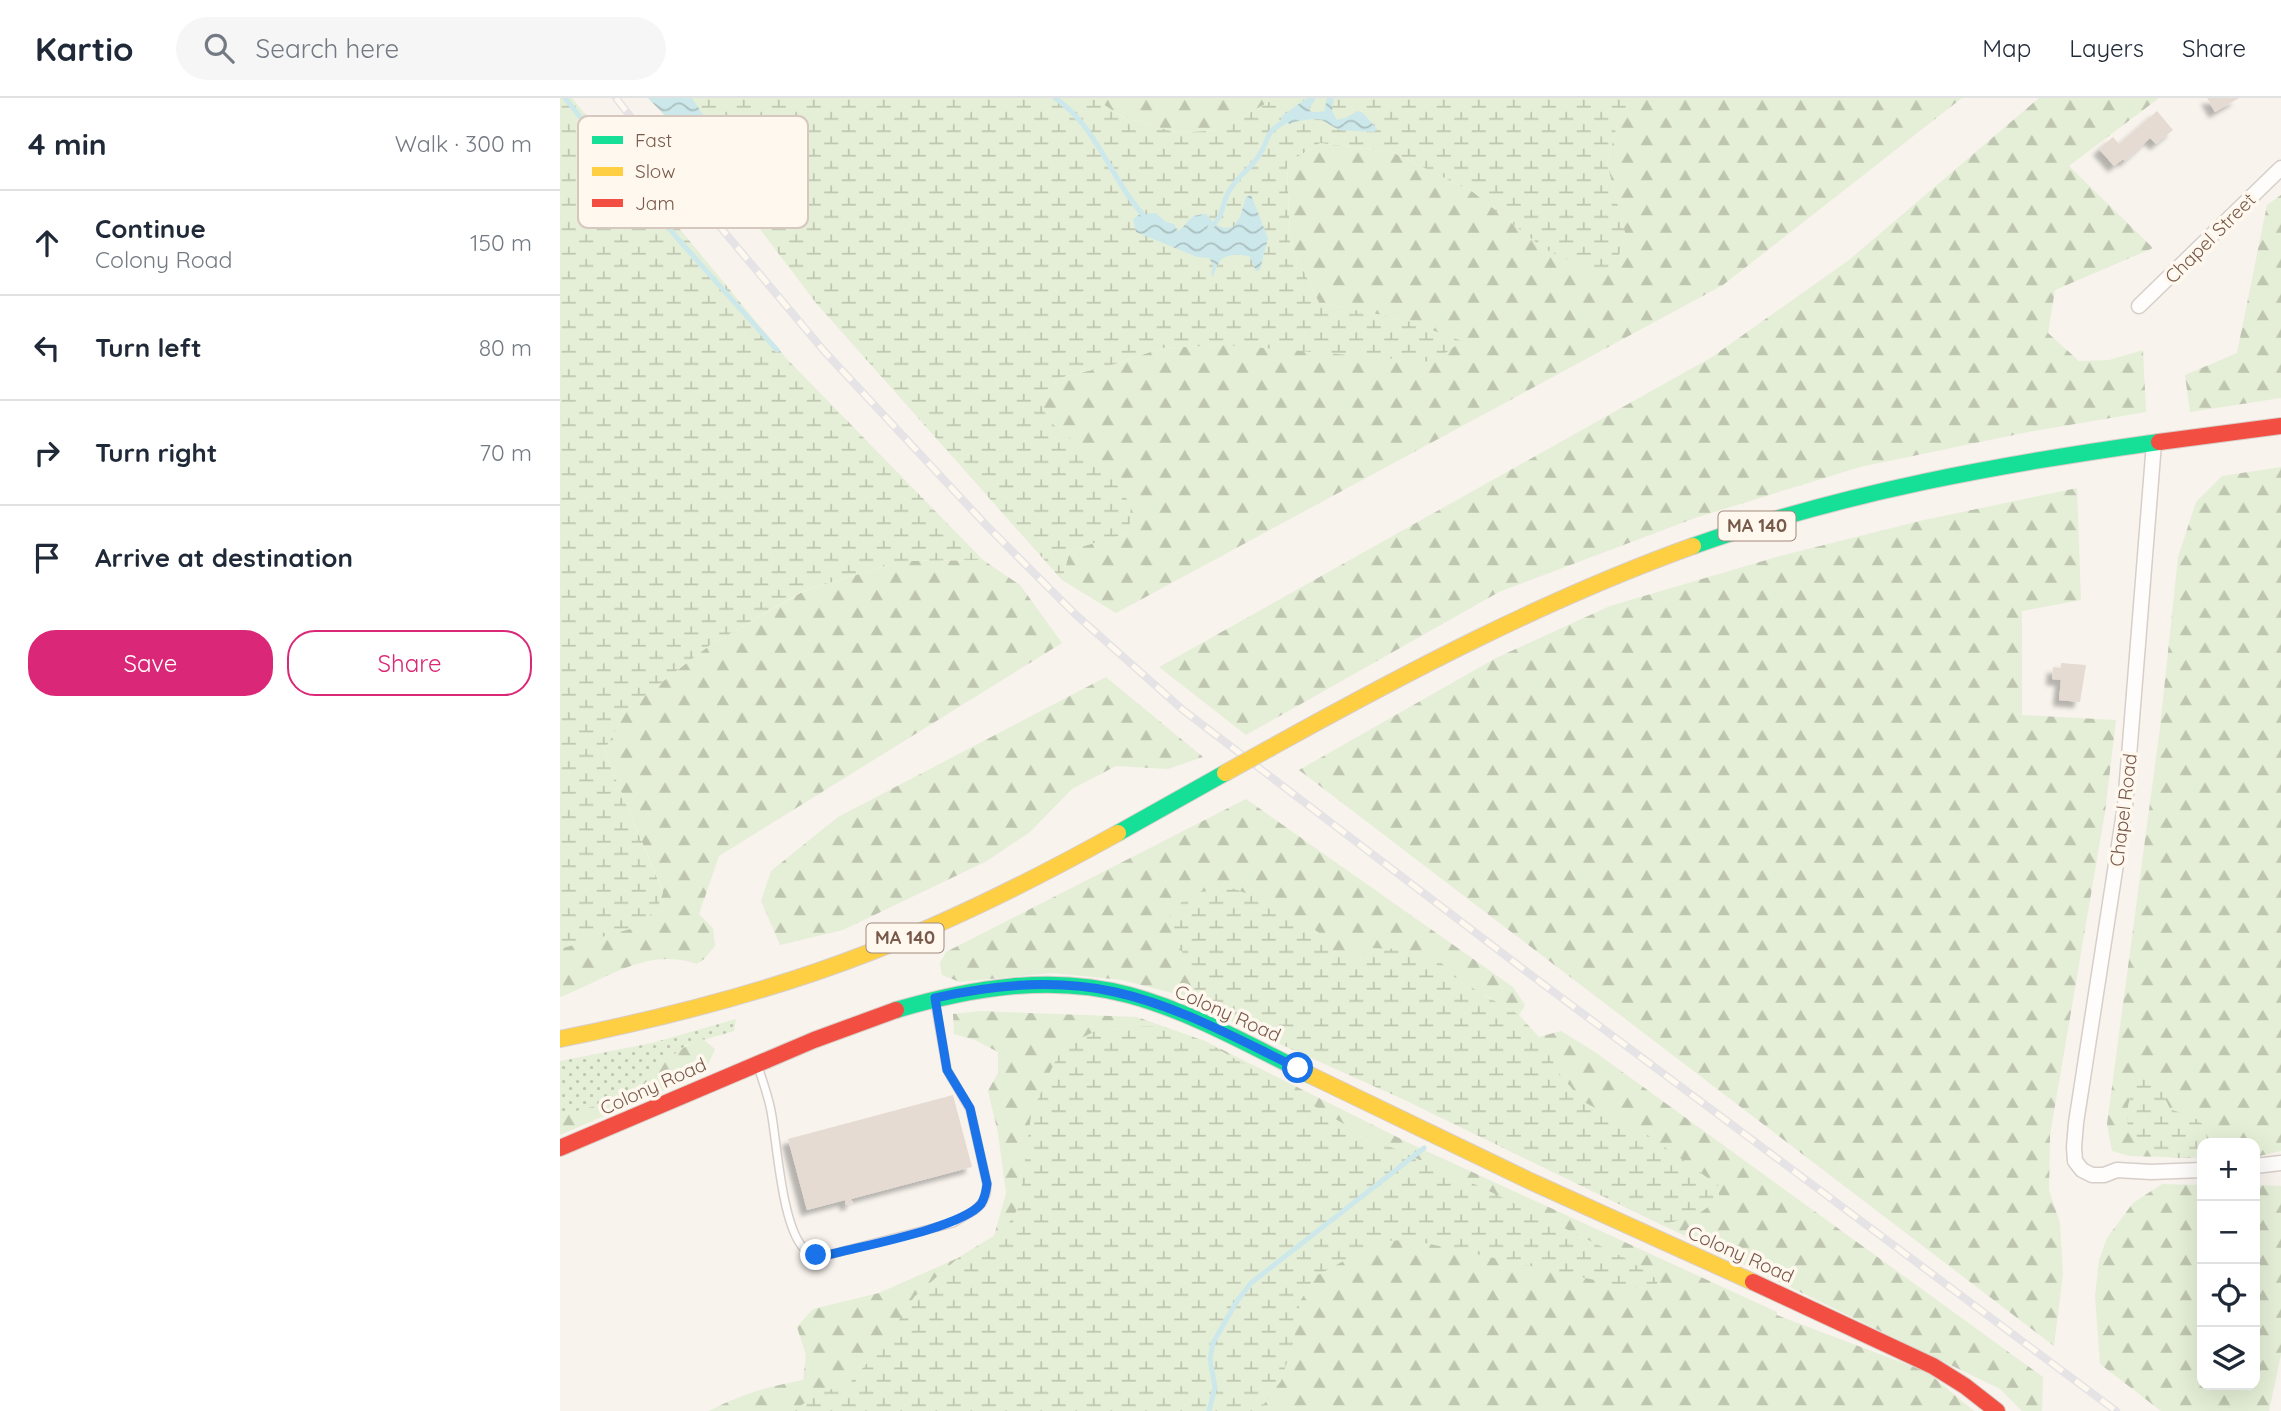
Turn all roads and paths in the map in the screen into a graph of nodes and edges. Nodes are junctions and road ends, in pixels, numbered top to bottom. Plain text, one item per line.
1 (2281, 168) edge
2 (2139, 306) dead end
3 (2281, 426) edge
4 (2154, 443) junction
5 (935, 998) junction
6 (560, 1039) edge
7 (757, 1063) junction
8 (560, 1149) edge
9 (2281, 1163) edge
10 (2260, 1165) edge
11 (2197, 1170) edge
12 (1997, 1411) edge

1 - 2 street, Chapel Street
3 - 4 main road, MA 140
4 - 6 main road, MA 140, bridge
4 - 11 street, Chapel Road
5 - 7 main road, Colony Road
5 - 7 lane
5 - 12 main road, Colony Road
7 - 8 main road, Colony Road
9 - 10 street

